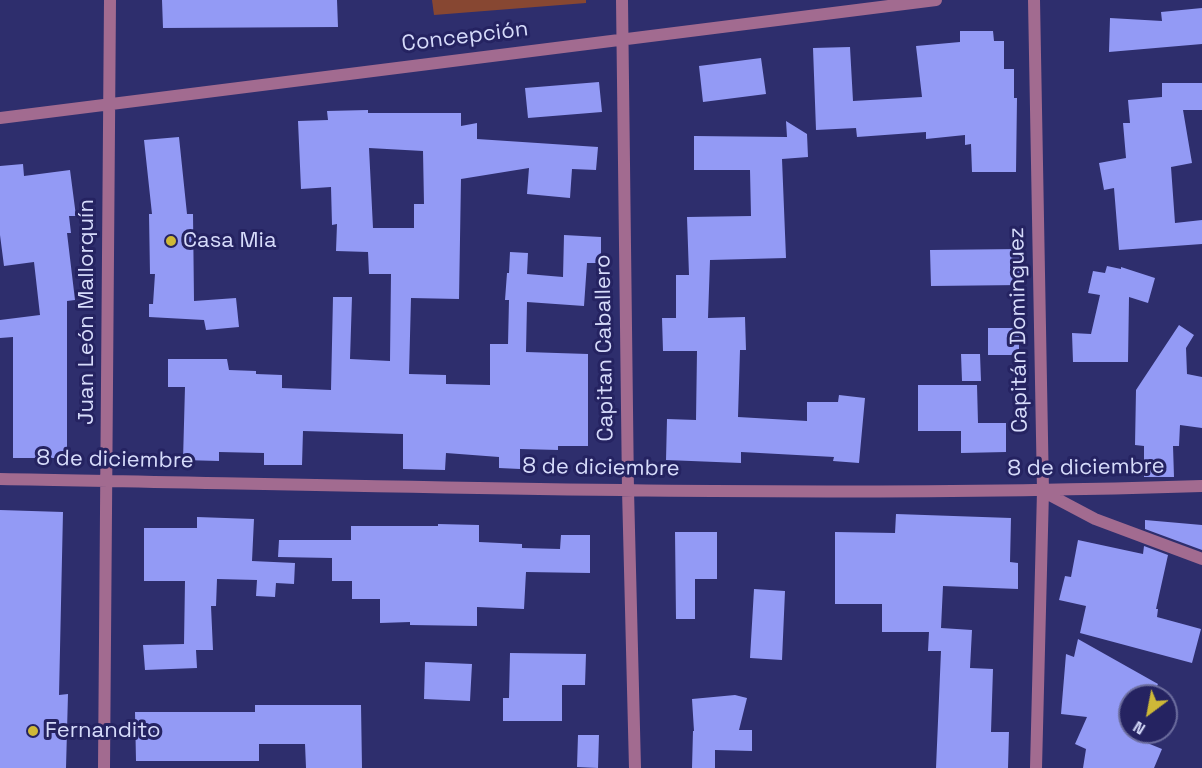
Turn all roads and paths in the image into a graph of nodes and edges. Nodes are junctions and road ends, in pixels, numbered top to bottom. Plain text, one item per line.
1 (110, 0) edge
2 (622, 0) edge
3 (936, 0) edge
4 (1034, 0) edge
5 (622, 38) junction
6 (109, 105) junction
7 (0, 118) edge
8 (0, 479) edge
9 (107, 481) junction
10 (1202, 486) edge
11 (628, 490) junction
12 (1043, 491) junction
13 (1202, 559) edge
14 (104, 768) edge
15 (635, 768) edge
16 (1036, 768) edge

1 - 6 street, Juan León Mallorquín
2 - 5 street, Capitan Caballero
3 - 5 street, Concepción
4 - 12 street, Capitán Dominguez
5 - 6 street, Concepción
5 - 11 street, Capitan Caballero
6 - 7 street, Concepción
6 - 9 street, Juan León Mallorquín
8 - 9 street, 8 de diciembre
9 - 11 street, 8 de diciembre
9 - 14 street, Juan León Mallorquín
10 - 12 street, 8 de diciembre
11 - 12 street, 8 de diciembre
11 - 15 street, Capitan Caballero
12 - 13 street
12 - 16 street, Capitán Dominguez

